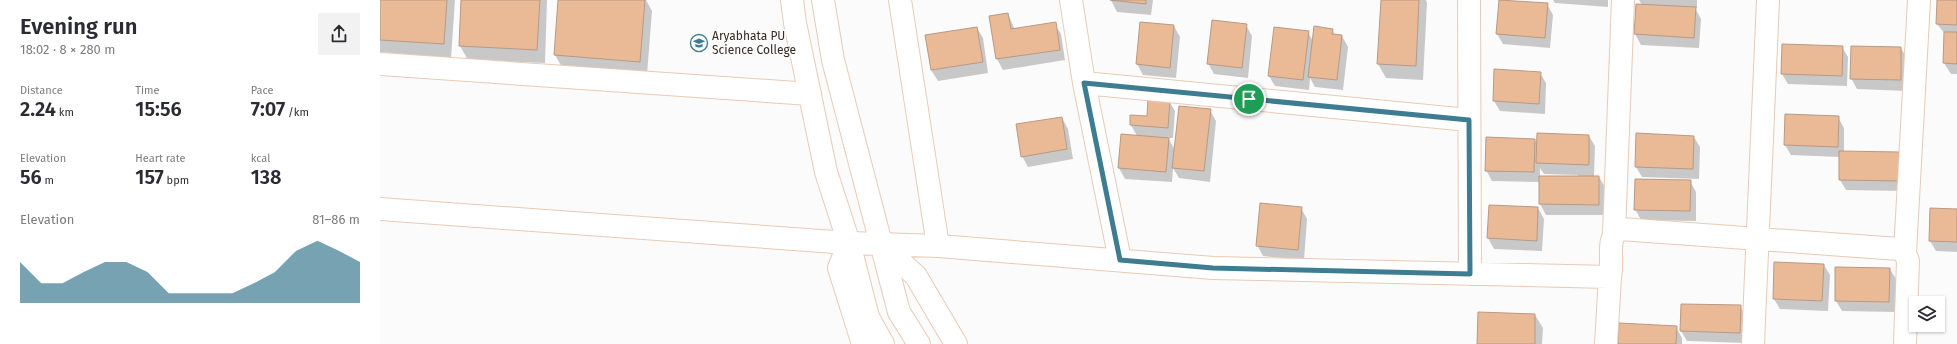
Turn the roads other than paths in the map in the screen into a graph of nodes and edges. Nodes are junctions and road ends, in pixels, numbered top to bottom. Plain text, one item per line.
1 (792, 0) edge
2 (823, 0) edge
3 (900, 0) edge
4 (1071, 0) edge
5 (1469, 0) edge
6 (1623, 0) edge
7 (1768, 0) edge
8 (1918, 0) edge
9 (380, 64) edge
10 (1084, 83) junction
11 (810, 94) junction
12 (1469, 120) junction
13 (380, 209) edge
14 (1614, 233) junction
15 (1758, 239) junction
16 (849, 243) junction
17 (880, 243) junction
18 (938, 246) junction
19 (1906, 253) junction
20 (1120, 260) junction
21 (1470, 274) junction
22 (1610, 277) junction
23 (863, 344) edge
24 (883, 344) edge
25 (919, 344) edge
26 (956, 344) edge
27 (1606, 344) edge
28 (1753, 344) edge
29 (1905, 344) edge

1 - 11 street
2 - 17 street
3 - 18 street
4 - 10 street
5 - 12 street
6 - 14 street
7 - 15 street
8 - 19 street
9 - 11 street
10 - 12 street
10 - 20 street
11 - 16 street
12 - 21 street
13 - 16 street
14 - 15 street
14 - 22 street
15 - 19 street
15 - 28 street
16 - 17 street
16 - 23 street
16 - 24 street
17 - 18 street
17 - 25 street
17 - 26 street
18 - 20 street
19 - 29 street
20 - 21 street
21 - 22 street
22 - 27 street

